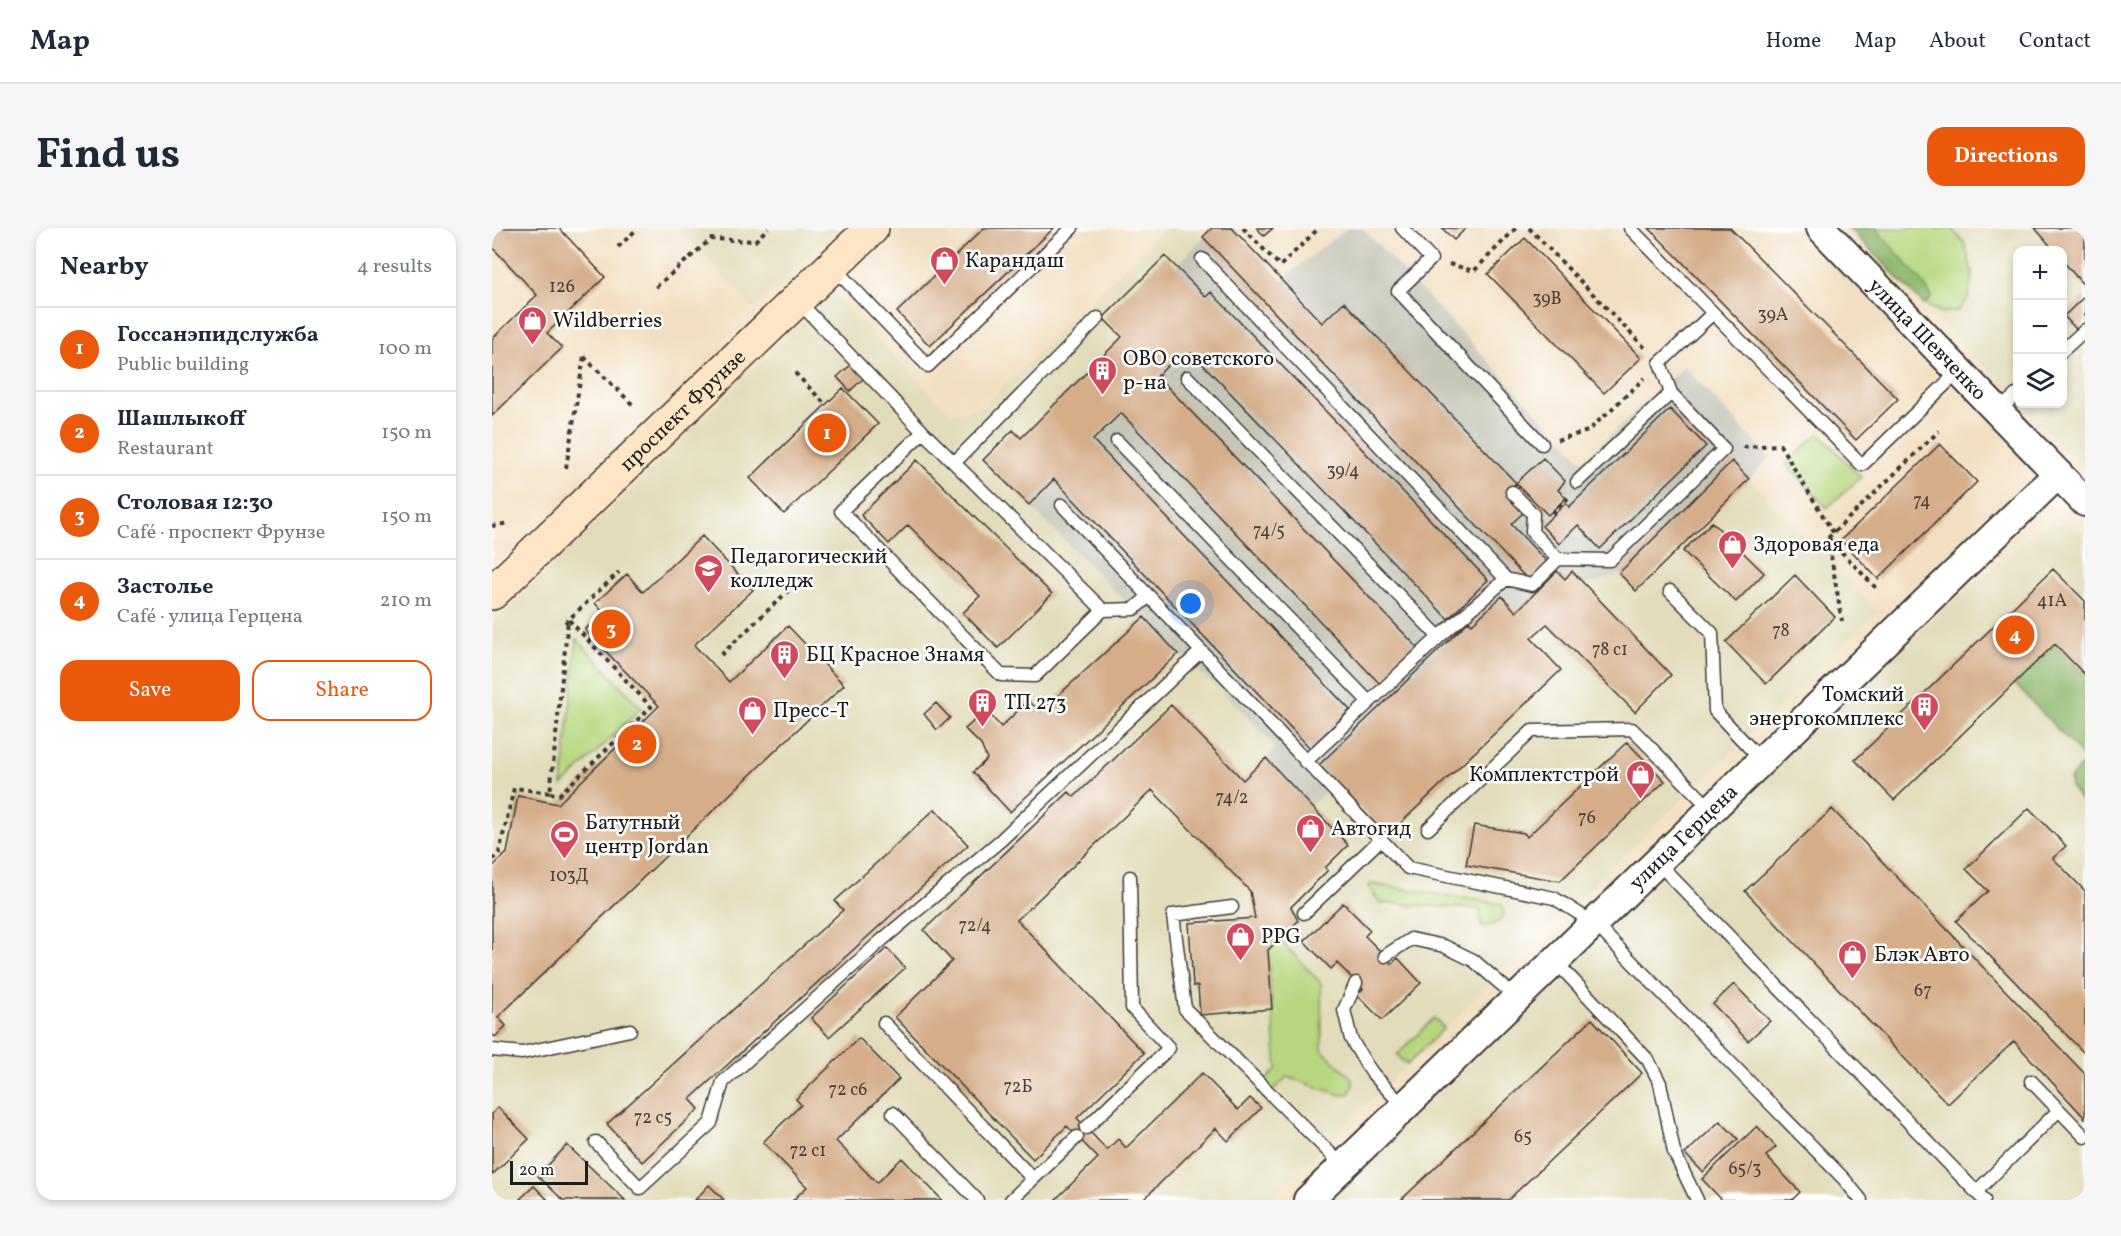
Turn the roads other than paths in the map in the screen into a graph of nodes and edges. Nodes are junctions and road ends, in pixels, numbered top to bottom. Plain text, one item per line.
1 (872, 228) edge
2 (1072, 228) edge
3 (1402, 228) edge
4 (1630, 228) edge
5 (1821, 228) edge
6 (1202, 259) dead end
7 (832, 266) junction
8 (797, 300) junction
9 (1713, 313) junction
10 (1098, 318) dead end
11 (2085, 330) edge
12 (2067, 346) edge
13 (1959, 371) junction
14 (1187, 376) dead end
15 (1671, 393) junction
16 (2008, 402) edge
17 (923, 432) junction
18 (1117, 441) dead end
19 (1542, 444) road end
20 (955, 462) junction
21 (2058, 474) junction
22 (1577, 482) road end
23 (1512, 492) dead end
24 (2085, 502) edge
25 (1062, 505) dead end
26 (1558, 559) junction
27 (1506, 579) junction
28 (1670, 591) dead end
29 (492, 593) edge
30 (1149, 596) junction
31 (1102, 610) junction
32 (1438, 637) junction
33 (1200, 652) junction
34 (1369, 702) junction
35 (1762, 761) junction
36 (1305, 762) junction
37 (1712, 810) junction
38 (1428, 829) dead end
39 (1380, 840) junction
40 (1657, 862) junction
41 (1130, 877) dead end
42 (1232, 907) dead end
43 (1304, 913) dead end
44 (1594, 923) junction
45 (1385, 956) dead end
46 (1555, 961) junction
47 (1356, 982) dead end
48 (1517, 998) junction
49 (884, 1023) dead end
50 (630, 1030) dead end
51 (492, 1050) edge
52 (2031, 1081) dead end
53 (1404, 1107) junction
54 (2059, 1110) junction
55 (893, 1113) dead end
56 (2085, 1137) edge
57 (596, 1142) dead end
58 (1343, 1166) junction
59 (1033, 1179) junction
60 (1980, 1196) edge
61 (977, 1200) edge
62 (1011, 1200) edge
63 (1308, 1200) edge
64 (1697, 1200) edge
65 (1861, 1200) edge

1 - 7 main road, проспект Фрунзе
2 - 7 lane
3 - 19 lane
4 - 9 lane
5 - 13 street, улица Шевченко
6 - 27 lane
7 - 8 main road, проспект Фрунзе
8 - 17 lane
8 - 29 main road, проспект Фрунзе
9 - 13 lane
9 - 15 lane
10 - 20 lane
11 - 12 lane
13 - 16 street, улица Шевченко
14 - 32 lane
15 - 22 lane
15 - 26 lane
16 - 21 street, улица Шевченко
17 - 20 lane
17 - 31 lane
18 - 34 lane
20 - 31 lane
21 - 24 street, улица Шевченко
21 - 35 street, улица Герцена
23 - 26 lane
25 - 30 lane
26 - 27 lane
27 - 32 lane
28 - 35 lane
30 - 31 lane
30 - 33 lane
32 - 34 lane
33 - 36 lane
33 - 57 lane
34 - 36 lane
35 - 37 street, улица Герцена
36 - 39 lane
37 - 38 lane
37 - 40 street, улица Герцена
39 - 43 lane
39 - 44 lane
40 - 44 street, улица Герцена
40 - 60 lane
41 - 59 lane
42 - 58 lane
44 - 46 street, улица Герцена
44 - 65 lane
45 - 48 lane
46 - 48 street, улица Герцена
46 - 64 lane
47 - 53 lane
48 - 53 street, улица Герцена
49 - 59 lane
50 - 51 lane
52 - 54 lane
53 - 58 street, улица Герцена
54 - 56 lane
54 - 60 lane
55 - 61 lane
58 - 63 street, улица Герцена
59 - 62 lane

